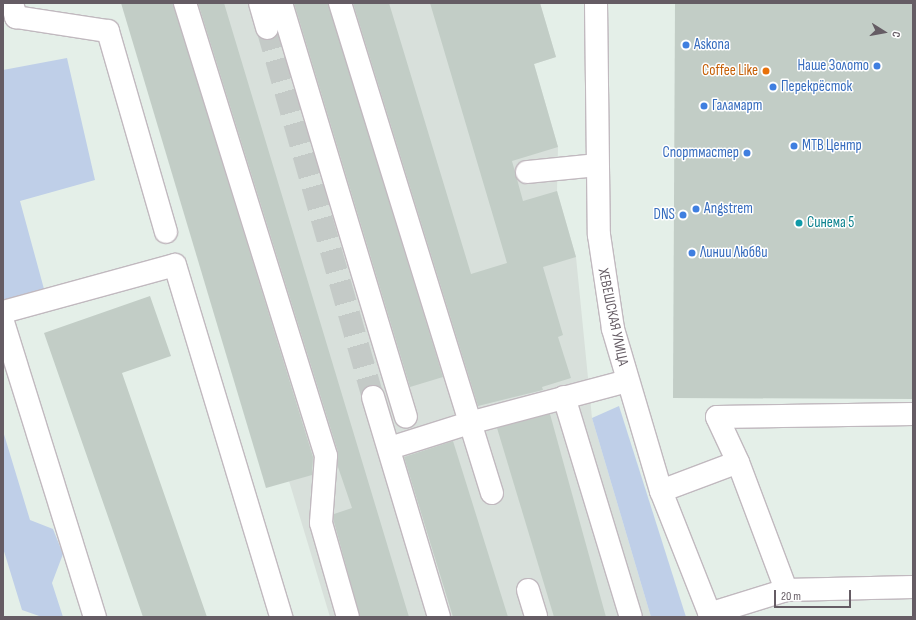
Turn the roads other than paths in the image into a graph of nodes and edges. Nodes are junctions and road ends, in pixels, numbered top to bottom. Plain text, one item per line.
1 (12, 3) edge
2 (185, 3) edge
3 (260, 3) edge
4 (281, 3) edge
5 (340, 3) edge
6 (596, 3) edge
7 (278, 27) junction
8 (597, 165) junction
9 (527, 172) dead end
10 (166, 232) dead end
11 (3, 312) edge
12 (3, 322) edge
13 (628, 381) junction
14 (373, 397) tunnel mouth
15 (564, 397) junction
16 (913, 414) edge
17 (406, 416) dead end
18 (469, 423) junction
19 (390, 448) junction
20 (738, 462) junction
21 (661, 491) junction
22 (492, 493) dead end
23 (913, 587) edge
24 (528, 590) dead end
25 (786, 590) junction
26 (710, 615) edge
27 (95, 617) edge
28 (281, 617) edge
29 (348, 617) edge
30 (439, 617) edge
31 (536, 617) edge
32 (631, 617) edge

1 - 10 street
2 - 29 street
3 - 7 street
4 - 7 street
5 - 18 street
6 - 8 street, ХЕВЕШСКАЯ УЛИЦА
7 - 17 street
8 - 9 street
8 - 13 street, ХЕВЕШСКАЯ УЛИЦА
11 - 28 street
12 - 27 street
13 - 15 street
13 - 21 street, ХЕВЕШСКАЯ УЛИЦА
14 - 19 street
15 - 18 street
15 - 32 street
16 - 20 street
18 - 19 street
18 - 22 street
19 - 30 street
20 - 21 street
20 - 25 street
21 - 26 street, ХЕВЕШСКАЯ УЛИЦА
23 - 25 street
24 - 31 street
25 - 26 street

